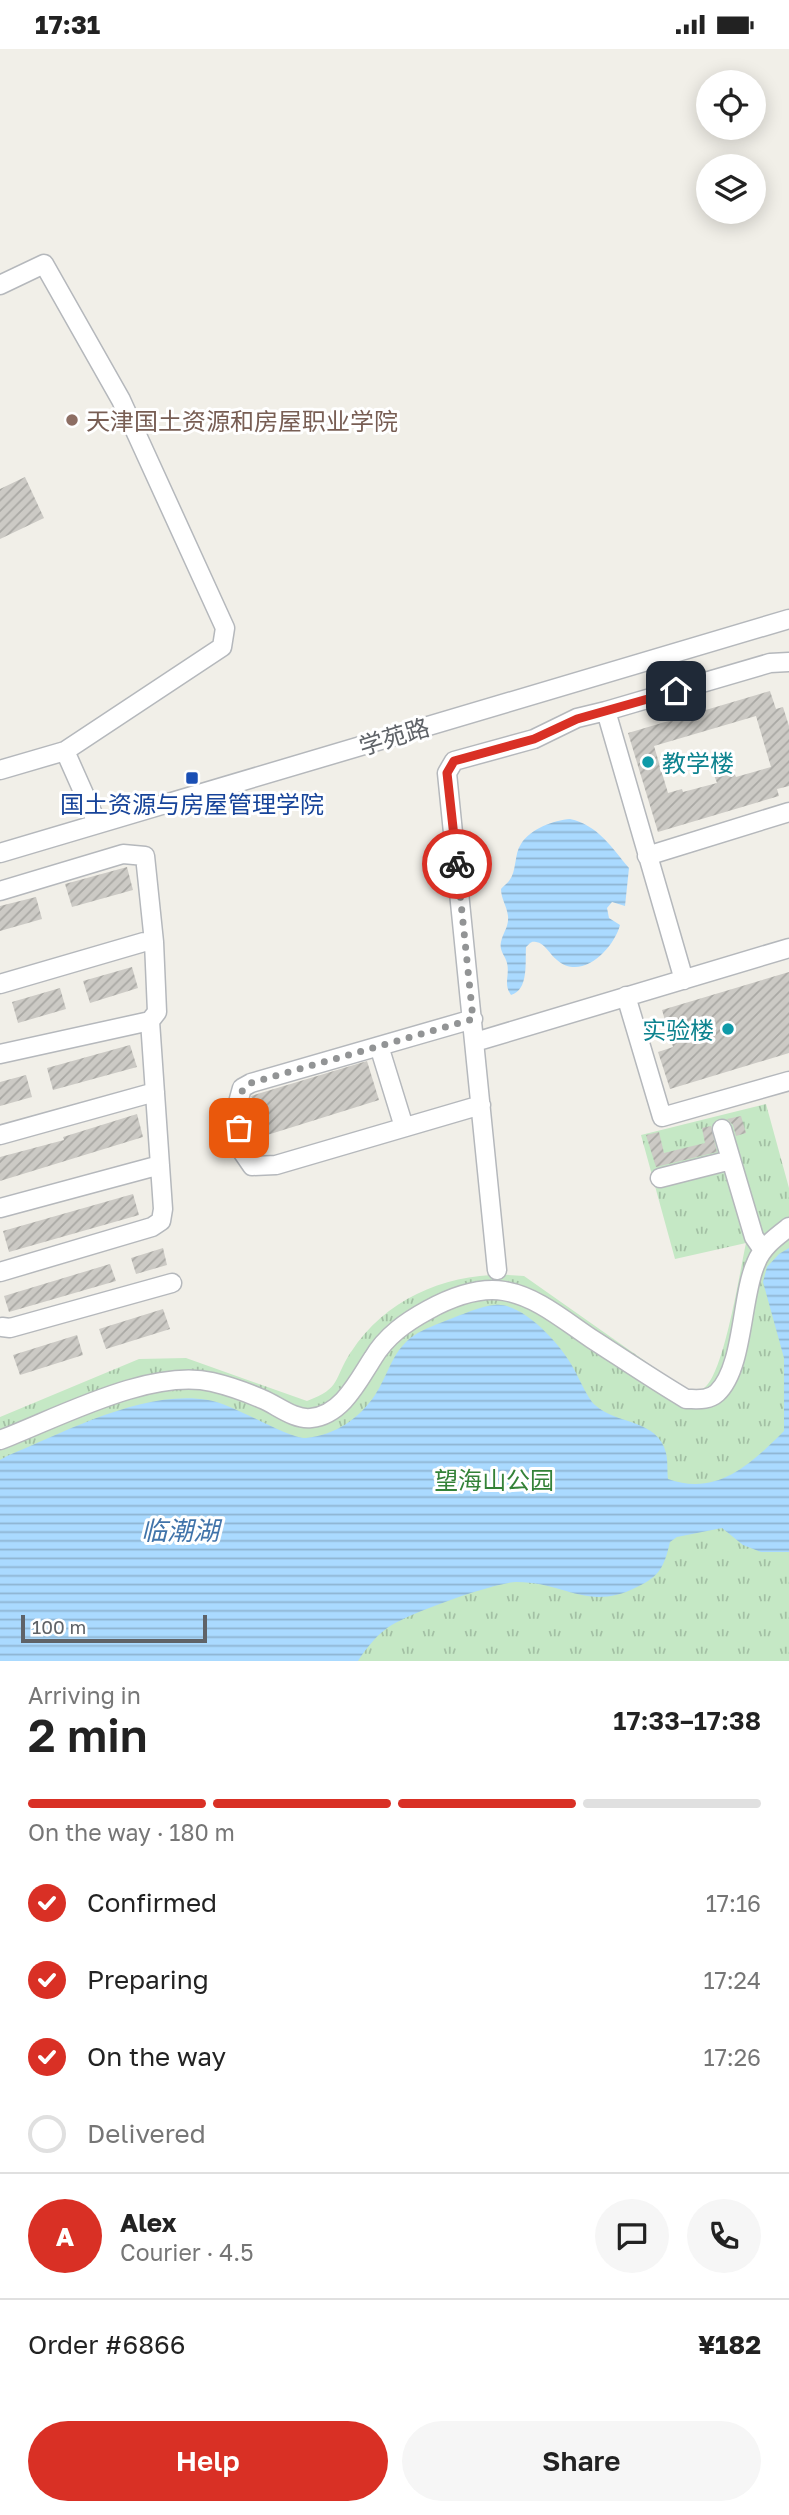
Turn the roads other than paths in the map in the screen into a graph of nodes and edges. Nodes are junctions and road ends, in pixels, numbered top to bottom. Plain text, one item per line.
1 (0, 285) edge
2 (789, 609) edge
3 (789, 619) edge
4 (789, 662) edge
5 (606, 711) junction
6 (65, 751) junction
7 (0, 770) edge
8 (789, 812) edge
9 (93, 814) junction
10 (0, 841) edge
11 (0, 853) edge
12 (647, 856) junction
13 (0, 891) edge
14 (154, 942) junction
15 (789, 948) edge
16 (684, 980) junction
17 (0, 984) edge
18 (626, 996) junction
19 (473, 1019) junction
20 (150, 1021) junction
21 (475, 1042) junction
22 (379, 1046) junction
23 (0, 1054) edge
24 (789, 1081) edge
25 (155, 1092) junction
26 (481, 1105) junction
27 (404, 1128) junction
28 (722, 1129) dead end
29 (0, 1135) edge
30 (731, 1160) junction
31 (160, 1165) junction
32 (660, 1178) dead end
33 (0, 1209) edge
34 (789, 1227) edge
35 (763, 1250) junction
36 (497, 1270) dead end
37 (0, 1272) edge
38 (172, 1283) dead end
39 (1, 1326) edge
40 (0, 1440) edge

1 - 6 street
2 - 9 street, 学苑路
3 - 11 street, 学苑路
4 - 5 street
5 - 12 street
5 - 19 street
6 - 7 street
6 - 9 street
8 - 12 street
9 - 10 street, 学苑路
12 - 16 street
13 - 14 street
14 - 17 street
14 - 20 street
15 - 16 street
16 - 18 street
18 - 21 street
18 - 24 street
19 - 21 street
19 - 22 street
20 - 23 street
20 - 25 street
21 - 26 street
22 - 27 street
22 - 27 street
25 - 29 street
25 - 31 street
26 - 27 street
26 - 36 street
28 - 30 street
30 - 32 street
30 - 35 street
31 - 33 street
31 - 37 street
34 - 35 street
35 - 40 street
38 - 39 street

